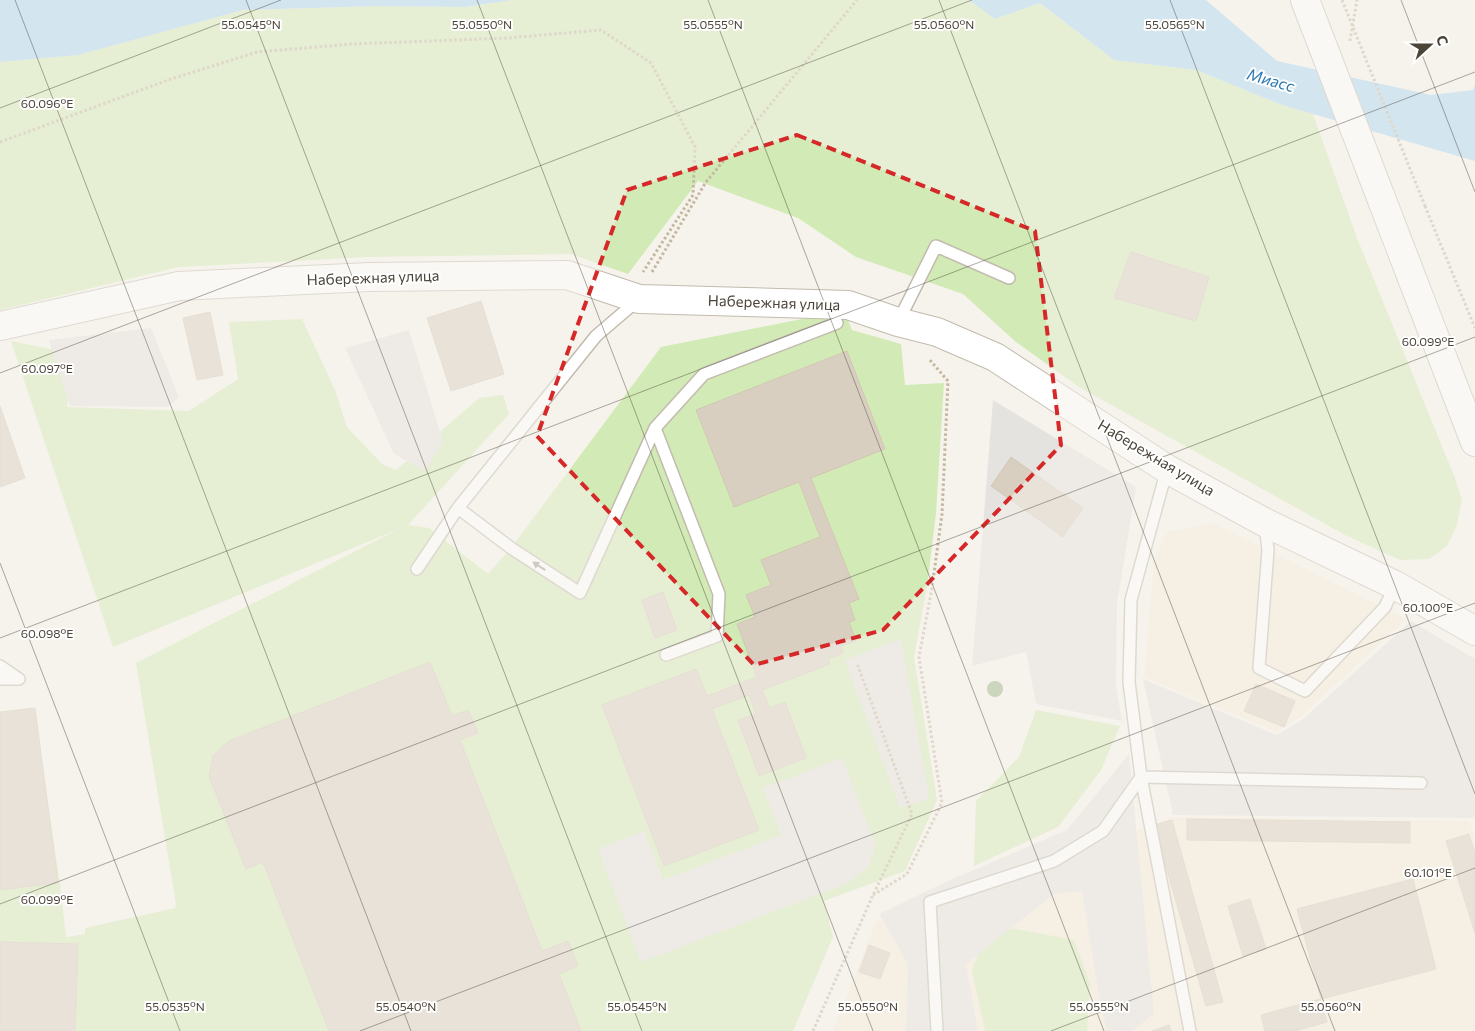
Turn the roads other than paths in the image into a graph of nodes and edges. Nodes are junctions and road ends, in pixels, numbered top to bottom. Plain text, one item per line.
1 (1305, 0) edge
2 (1009, 278) dead end
3 (633, 297) junction
4 (898, 322) junction
5 (837, 323) dead end
6 (0, 326) edge
7 (655, 428) junction
8 (1475, 442) edge
9 (1167, 469) junction
10 (458, 508) junction
11 (1264, 522) junction
12 (417, 569) dead end
13 (1395, 585) junction
14 (1475, 631) edge
15 (666, 655) dead end
16 (0, 666) edge
17 (0, 679) edge
18 (1141, 777) junction
19 (1422, 783) dead end
20 (937, 1031) edge
21 (1190, 1031) edge

1 - 8 street
2 - 4 lane
3 - 4 street, Набережная улица
3 - 6 street, Набережная улица
3 - 10 lane
4 - 9 street, Набережная улица
5 - 7 lane
7 -> 10 lane
7 - 15 lane
9 - 11 street, Набережная улица
9 - 18 lane
10 - 12 lane
11 - 13 street, Набережная улица
11 - 13 lane
13 - 14 street, Набережная улица
16 - 17 lane
18 - 19 lane
18 - 20 lane
18 - 21 lane

